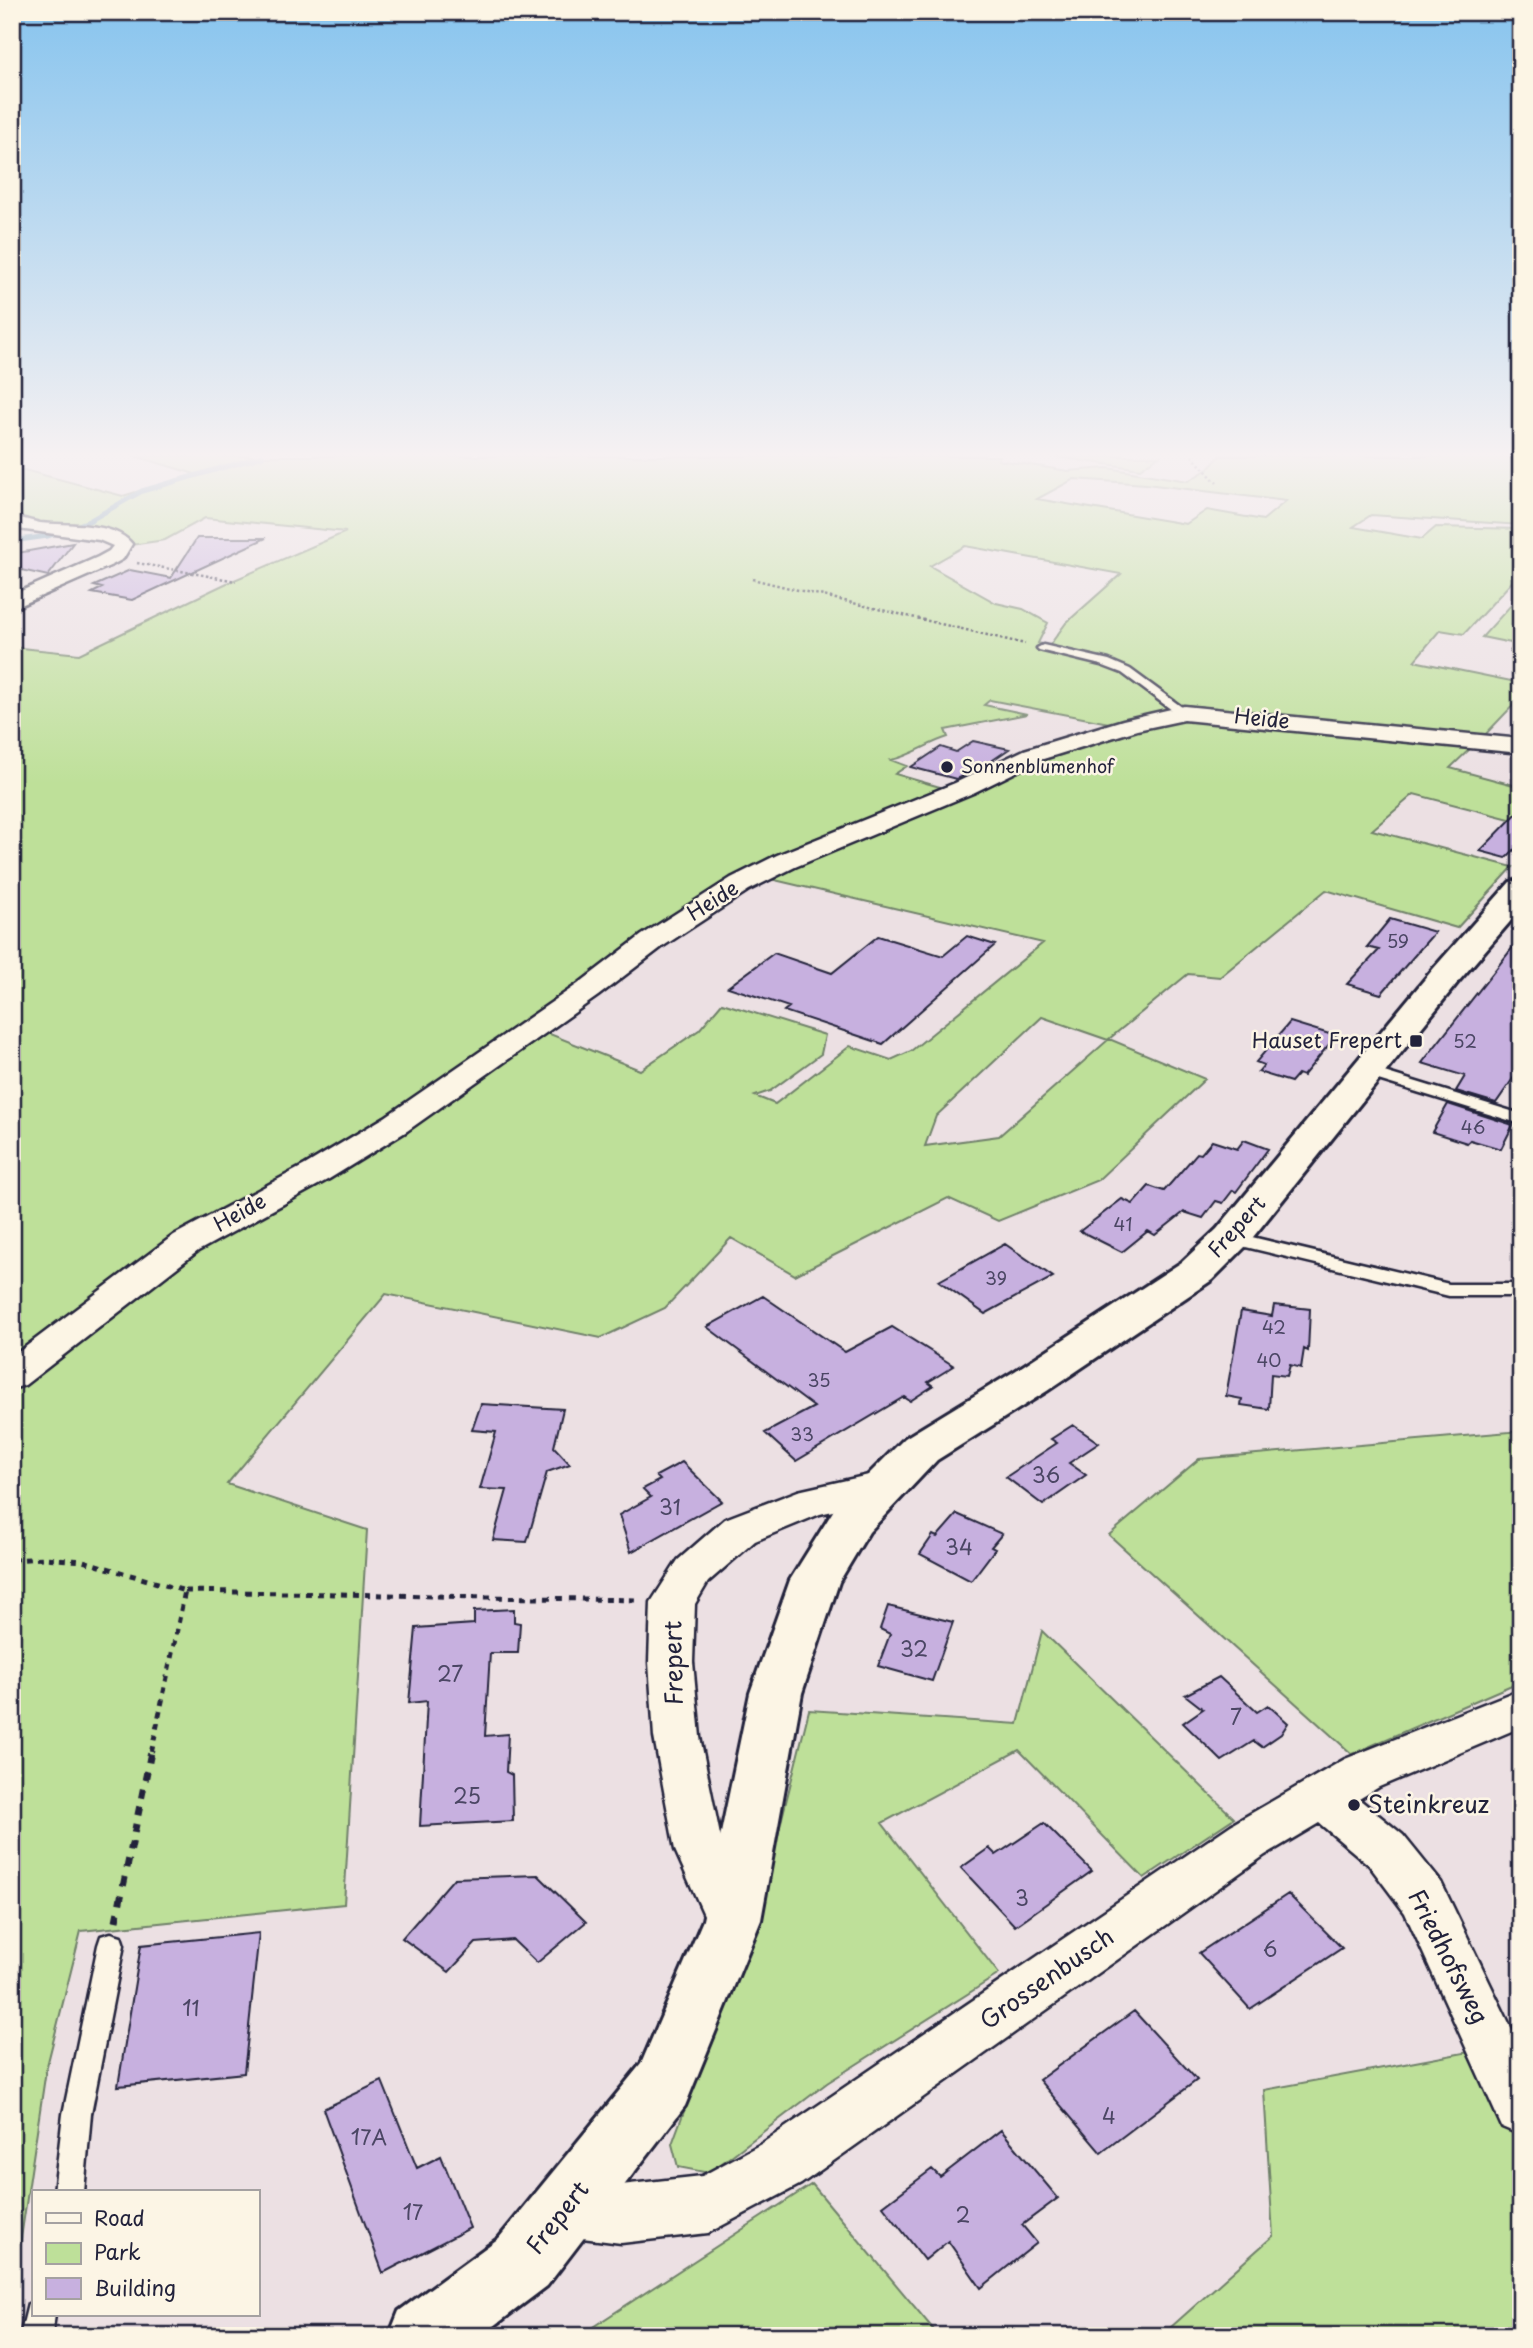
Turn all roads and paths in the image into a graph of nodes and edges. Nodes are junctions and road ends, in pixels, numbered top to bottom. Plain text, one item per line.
1 (95, 566) edge
2 (152, 566) edge
3 (752, 579) dead end
4 (236, 581) dead end
5 (12, 603) edge
6 (1043, 648) joint
7 (1184, 713) junction
8 (1521, 746) edge
9 (1521, 889) edge
10 (1368, 1072) junction
11 (1521, 1119) edge
12 (1231, 1238) junction
13 (1521, 1290) edge
14 (12, 1376) edge
15 (882, 1486) junction
16 (12, 1560) edge
17 (186, 1591) junction
18 (673, 1602) junction
19 (1521, 1707) edge
20 (1321, 1796) junction
21 (732, 1920) junction
22 (111, 1945) joint
23 (1521, 2108) edge
24 (69, 2190) edge
25 (567, 2207) junction
26 (39, 2316) edge
27 (36, 2336) edge
28 (424, 2336) edge

1 - 5 street
2 - 4 path
3 - 6 path
6 - 7 lane
7 - 8 street, Heide
7 - 14 street, Heide
9 - 10 street, Frepert
10 - 11 lane
10 - 12 street, Frepert
12 - 13 lane
12 - 15 street, Frepert
15 - 18 street, Frepert
15 - 21 street, Frepert
16 - 17 path
17 - 18 path
17 - 22 path
18 - 21 street, Frepert
19 - 20 street, Grossenbusch
20 - 23 street, Friedhofsweg
20 - 25 street, Grossenbusch
21 - 25 street, Frepert
22 - 24 lane
25 - 28 street, Frepert
26 - 27 lane

